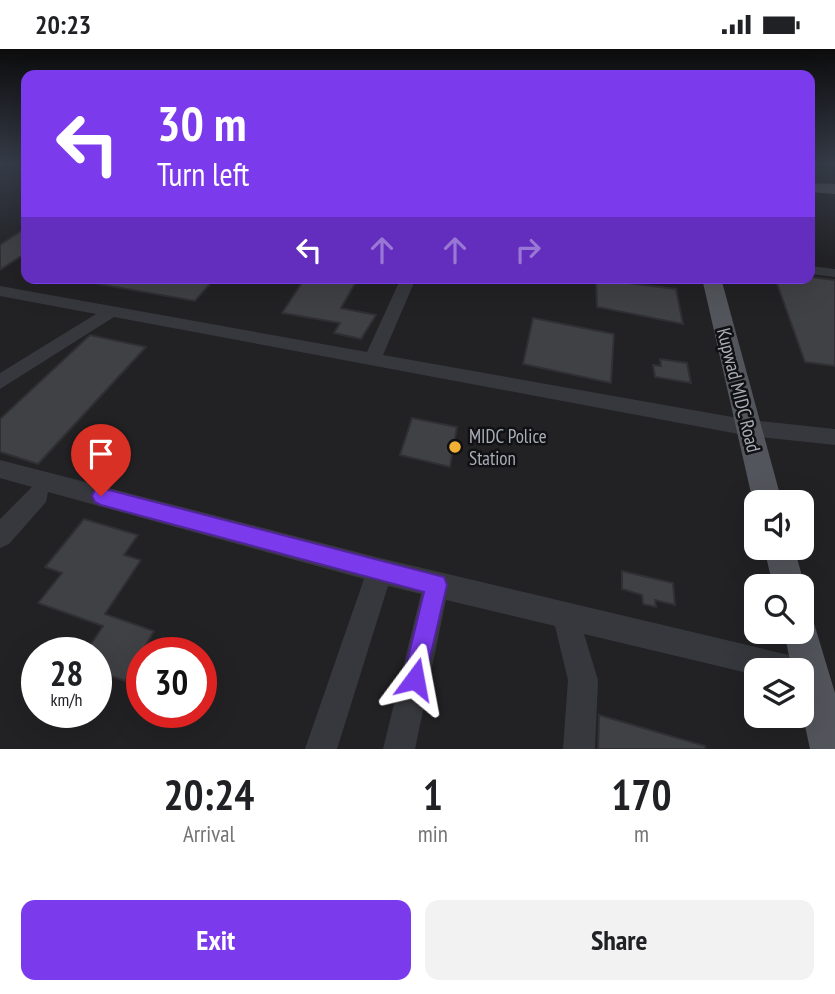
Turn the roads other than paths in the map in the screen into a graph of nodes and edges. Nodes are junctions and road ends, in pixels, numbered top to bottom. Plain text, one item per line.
1 (815, 271) edge
2 (835, 273) edge
3 (406, 284) edge
4 (712, 284) edge
5 (0, 291) edge
6 (111, 312) junction
7 (372, 359) junction
8 (0, 382) edge
9 (749, 428) junction
10 (835, 437) edge
11 (0, 469) edge
12 (765, 490) edge
13 (38, 495) dead end
14 (0, 536) edge
15 (380, 571) junction
16 (436, 585) junction
17 (566, 616) junction
18 (744, 659) edge
19 (814, 690) edge
20 (321, 749) edge
21 (399, 749) edge
22 (579, 749) edge
23 (830, 749) edge

1 - 2 street
3 - 7 street
4 - 9 main road, Kupwad MIDC Road
5 - 6 street
6 - 7 street
6 - 8 street
7 - 9 street
9 - 10 street
9 - 12 main road, Kupwad MIDC Road
11 - 15 street
13 - 14 street
15 - 16 street
15 - 20 street
16 - 17 street
16 - 21 street
17 - 18 street
17 - 22 street
19 - 23 main road

